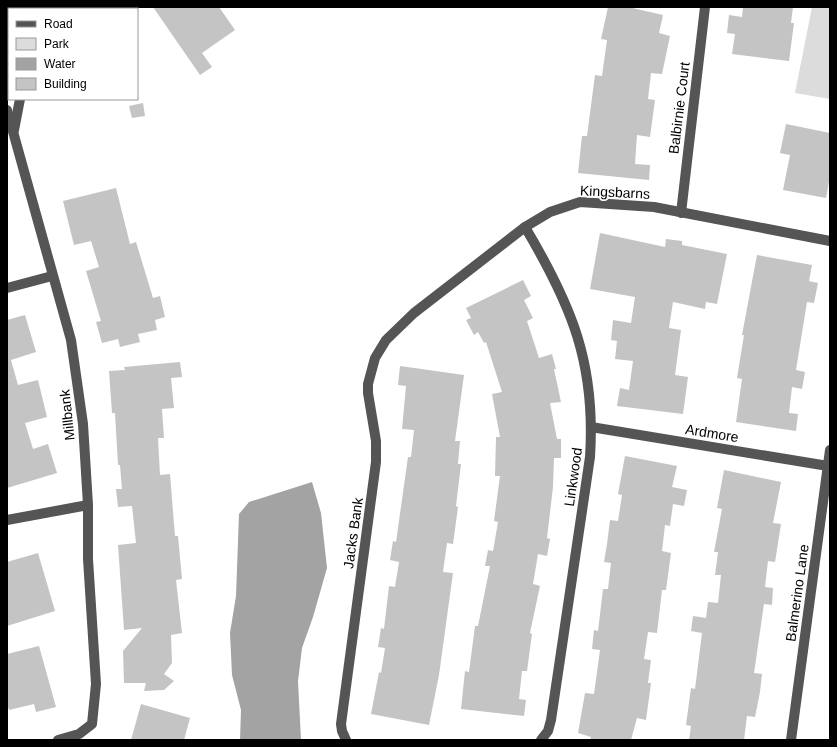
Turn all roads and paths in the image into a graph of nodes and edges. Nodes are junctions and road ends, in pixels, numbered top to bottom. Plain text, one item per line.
1 (705, 7) edge
2 (20, 100) edge
3 (7, 110) edge
4 (14, 134) junction
5 (681, 213) junction
6 (525, 227) junction
7 (830, 241) edge
8 (52, 276) junction
9 (7, 288) edge
10 (392, 334) joint
11 (591, 427) junction
12 (830, 450) edge
13 (828, 466) junction
14 (88, 505) junction
15 (7, 520) edge
16 (58, 740) edge
17 (346, 740) edge
18 (541, 740) edge
19 (791, 740) edge

1 - 5 street, Balbirnie Court
2 - 4 street
3 - 4 street, Millbank
4 - 8 street, Millbank
5 - 6 street, Kingsbarns
5 - 7 street, Kingsbarns
6 - 10 street, Kingsbarns
6 - 11 street, Linkwood
8 - 9 street
8 - 14 street, Millbank
10 - 17 street, Jacks Bank
11 - 13 street, Ardmore
11 - 18 street, Linkwood
12 - 13 street, Balmerino Lane
13 - 19 street, Balmerino Lane
14 - 15 street
14 - 16 street, Millbank

